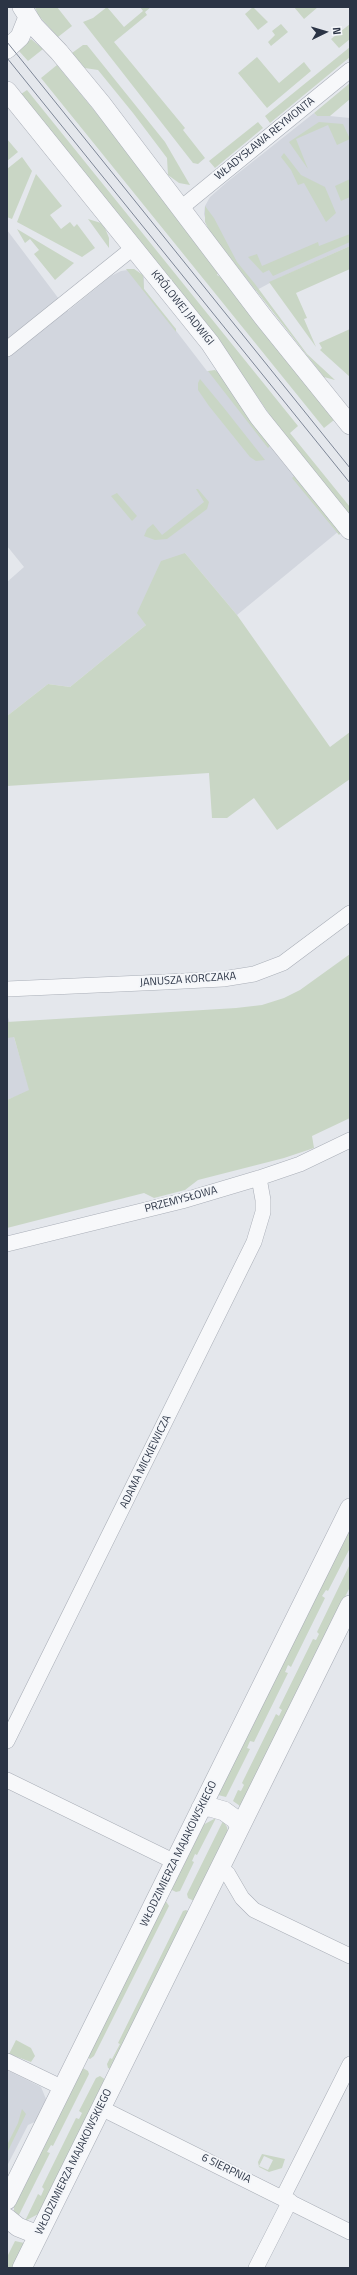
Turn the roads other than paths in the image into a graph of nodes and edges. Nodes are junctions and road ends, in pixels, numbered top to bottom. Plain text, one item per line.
1 (25, 12) edge
2 (7, 49) edge
3 (350, 70) edge
4 (7, 91) edge
5 (181, 208) junction
6 (133, 248) junction
7 (7, 349) edge
8 (350, 425) edge
9 (350, 530) edge
10 (350, 913) edge
11 (7, 990) edge
12 (350, 1140) edge
13 (259, 1178) junction
14 (7, 1244) edge
15 (350, 1508) edge
16 (350, 1605) edge
17 (7, 1741) edge
18 (7, 1780) edge
19 (202, 1808) junction
20 (240, 1827) junction
21 (174, 1862) junction
22 (220, 1867) junction
23 (350, 1956) edge
24 (7, 2061) edge
25 (350, 2064) edge
26 (63, 2088) junction
27 (101, 2108) junction
28 (287, 2199) junction
29 (7, 2200) edge
30 (7, 2218) edge
31 (350, 2232) edge
32 (38, 2234) junction
33 (22, 2268) edge
34 (256, 2268) edge

1 - 2 street
1 - 5 street
3 - 5 street, WŁADYSŁAWA REYMONTA
4 - 6 street, KRÓLOWEJ JADWIGI
5 - 8 street
6 - 7 street
6 - 9 street, KRÓLOWEJ JADWIGI
10 - 11 street, JANUSZA KORCZAKA
12 - 13 street, PRZEMYSŁOWA
13 - 14 street, PRZEMYSŁOWA
13 - 17 street, ADAMA MICKIEWICZA
15 - 19 street, WŁODZIMIERZA MAJAKOWSKIEGO
16 - 20 street, WŁODZIMIERZA MAJAKOWSKIEGO
18 - 21 street
19 - 20 street
19 - 21 street, WŁODZIMIERZA MAJAKOWSKIEGO
20 - 22 street, WŁODZIMIERZA MAJAKOWSKIEGO
21 - 26 street, WŁODZIMIERZA MAJAKOWSKIEGO
22 - 23 street
22 - 27 street, WŁODZIMIERZA MAJAKOWSKIEGO
24 - 26 street
25 - 28 street
26 - 29 street, WŁODZIMIERZA MAJAKOWSKIEGO
27 - 28 street, 6 SIERPNIA
27 - 32 street, WŁODZIMIERZA MAJAKOWSKIEGO
28 - 31 street, 6 SIERPNIA
28 - 34 street
30 - 32 street
32 - 33 street, WŁODZIMIERZA MAJAKOWSKIEGO

